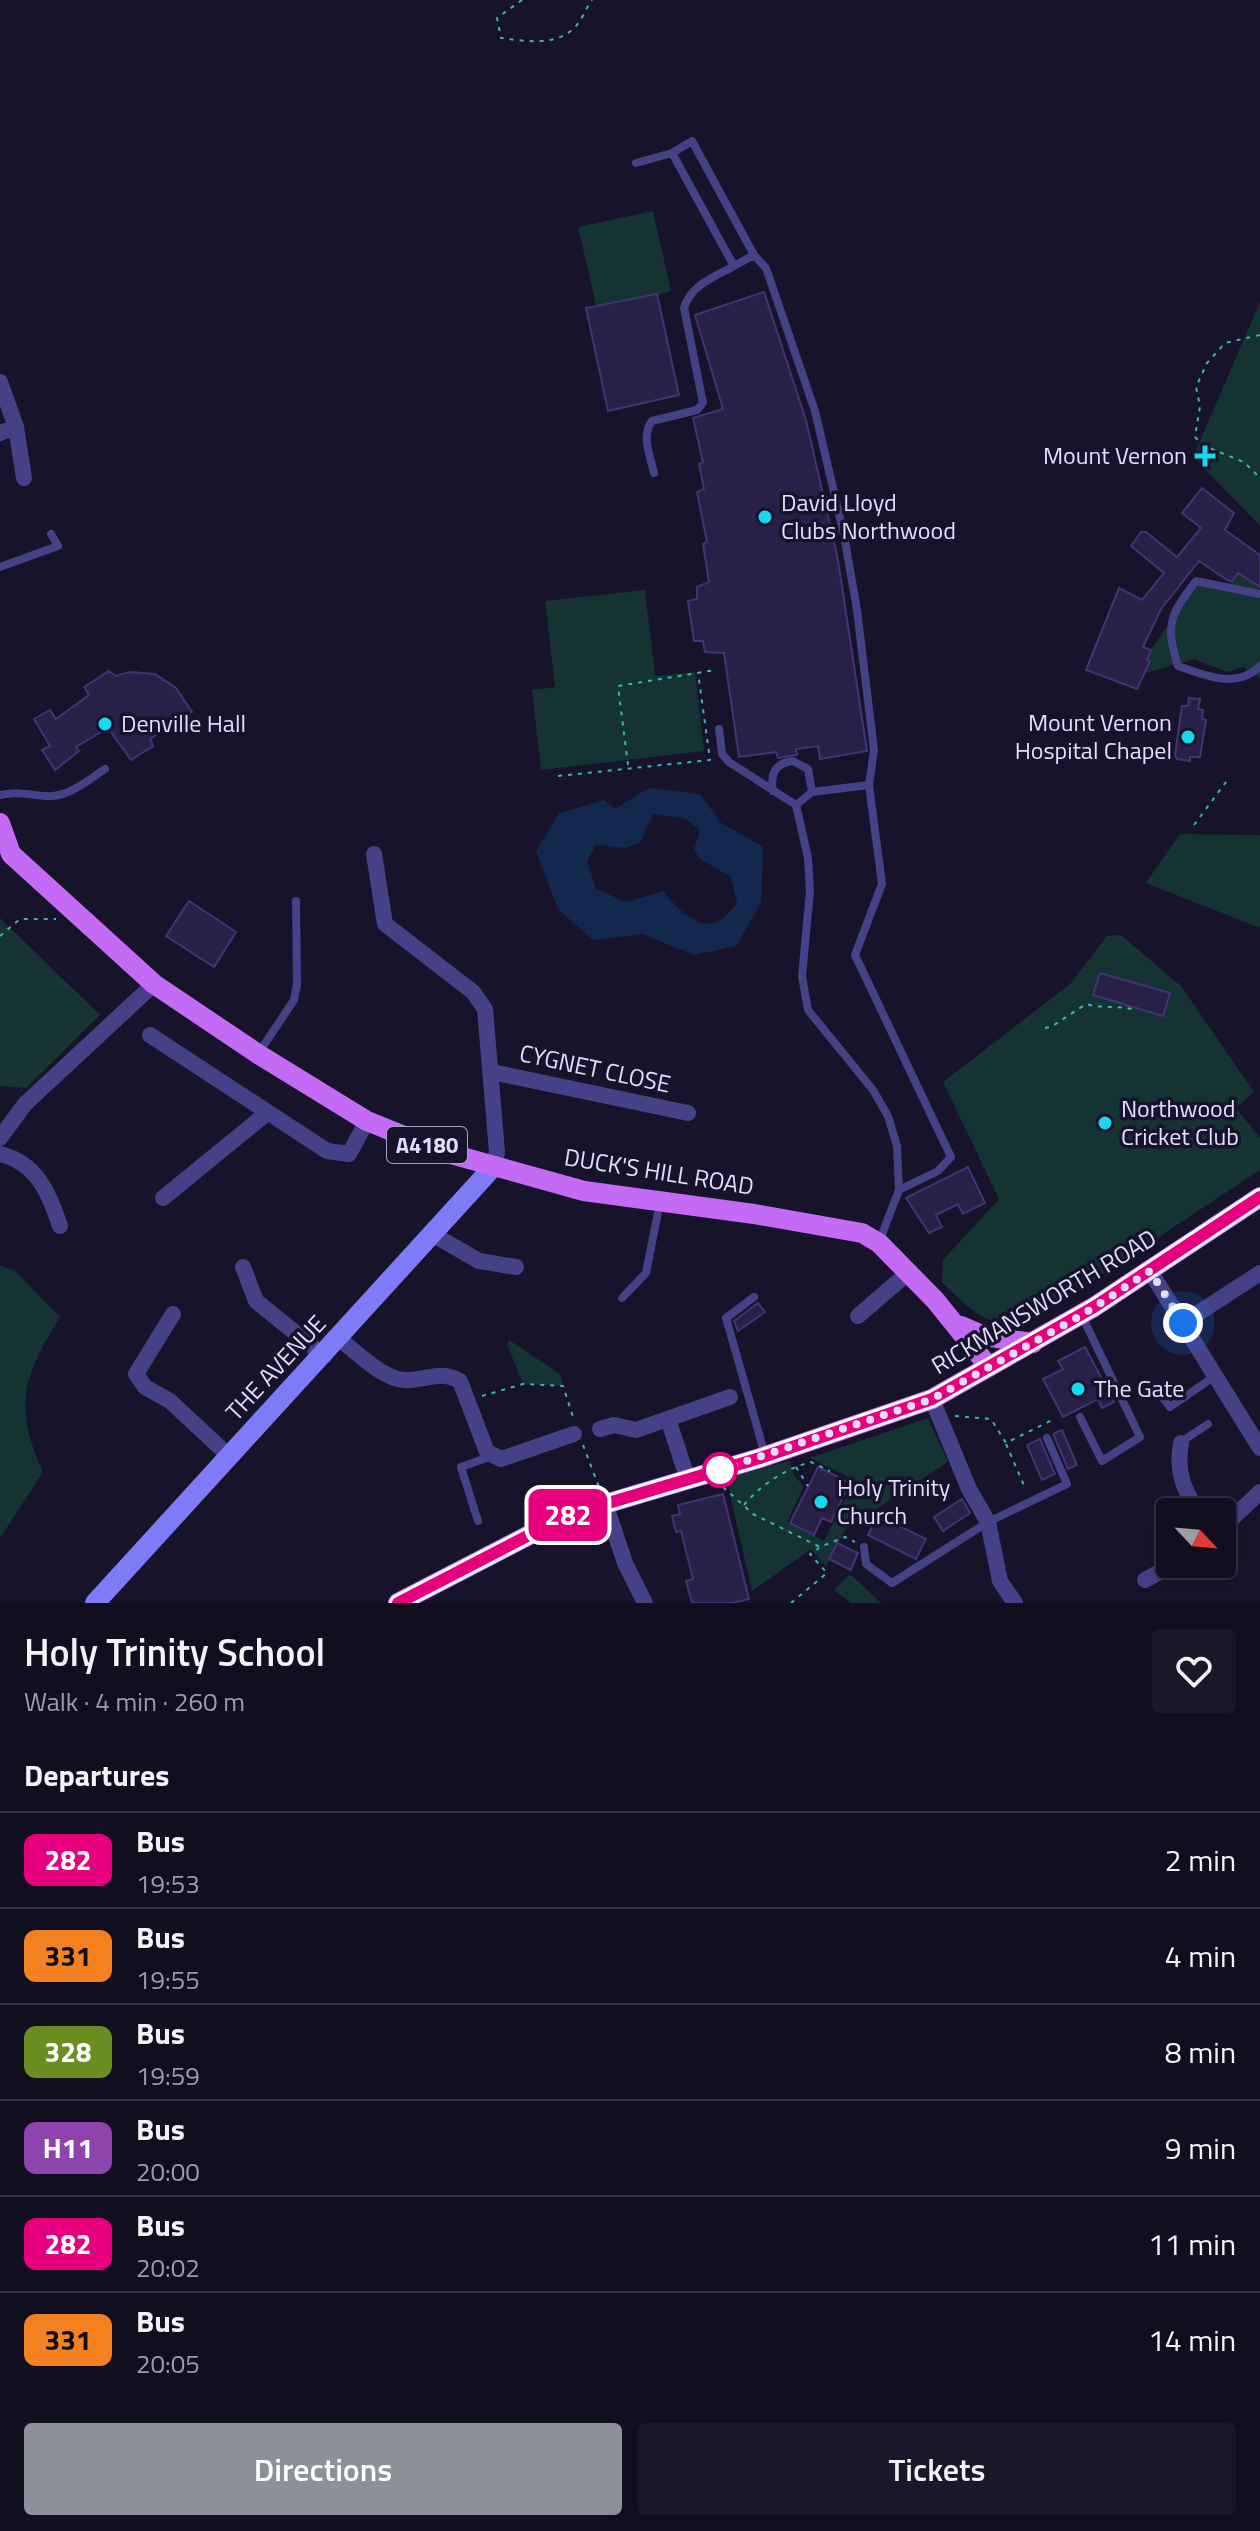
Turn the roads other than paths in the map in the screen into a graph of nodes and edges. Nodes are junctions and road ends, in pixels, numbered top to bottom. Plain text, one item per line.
1 (672, 153) junction
2 (636, 163) dead end
3 (754, 255) junction
4 (734, 266) junction
5 (0, 382) edge
6 (8, 430) edge
7 (654, 473) dead end
8 (24, 478) dead end
9 (51, 534) dead end
10 (0, 567) edge
11 (1260, 594) edge
12 (1260, 666) edge
13 (719, 729) dead end
14 (105, 769) dead end
15 (869, 785) junction
16 (773, 791) junction
17 (812, 792) junction
18 (0, 795) edge
19 (796, 805) junction
20 (0, 823) edge
21 (374, 854) dead end
22 (296, 901) dead end
23 (154, 984) junction
24 (150, 1035) dead end
25 (258, 1054) junction
26 (492, 1072) junction
27 (267, 1113) junction
28 (688, 1113) dead end
29 (367, 1121) junction
30 (0, 1138) edge
31 (0, 1154) edge
32 (494, 1166) junction
33 (899, 1190) junction
34 (1260, 1197) edge
35 (163, 1198) dead end
36 (660, 1201) junction
37 (60, 1226) dead end
38 (432, 1234) junction
39 (879, 1243) junction
40 (243, 1267) dead end
41 (516, 1267) dead end
42 (1150, 1271) junction
43 (908, 1273) junction
44 (1260, 1273) edge
45 (754, 1297) dead end
46 (622, 1298) dead end
47 (173, 1314) dead end
48 (1082, 1315) junction
49 (858, 1316) dead end
50 (1183, 1323) junction
51 (957, 1324) junction
52 (339, 1339) junction
53 (1033, 1343) junction
54 (324, 1356) junction
55 (989, 1367) junction
56 (1215, 1376) junction
57 (1157, 1390) dead end
58 (730, 1397) dead end
59 (936, 1407) junction
60 (1080, 1417) dead end
61 (668, 1419) junction
62 (1208, 1424) dead end
63 (600, 1429) dead end
64 (576, 1434) road end
65 (1047, 1438) dead end
66 (1181, 1443) joint
67 (1260, 1448) edge
68 (229, 1456) junction
69 (492, 1456) junction
70 (766, 1456) junction
71 (688, 1480) junction
72 (1260, 1492) edge
73 (1190, 1498) edge
74 (605, 1503) junction
75 (1236, 1515) edge
76 (478, 1521) dead end
77 (988, 1522) junction
78 (864, 1547) road end
79 (1156, 1574) edge
80 (1145, 1580) dead end
81 (95, 1603) edge
82 (398, 1603) edge
83 (645, 1603) edge
84 (1015, 1603) edge

1 - 2 lane
1 - 3 lane
1 - 4 lane
3 - 4 lane
3 - 15 lane
4 - 7 lane
5 - 6 street
6 - 8 street
9 - 10 lane
11 - 12 lane
13 - 16 lane
14 - 18 lane
15 - 17 lane
15 - 33 lane
16 - 17 lane
16 - 19 lane
17 - 19 lane
19 - 33 lane
20 - 23 main road, DUCK'S HILL ROAD / A4180
21 - 26 street, CYGNET CLOSE
22 - 25 lane
23 - 25 main road, DUCK'S HILL ROAD / A4180
23 - 30 street
24 - 27 street
25 - 29 main road, DUCK'S HILL ROAD / A4180
26 - 28 street, CYGNET CLOSE
26 - 32 street, CYGNET CLOSE
27 - 29 street
27 - 35 street
29 - 32 main road, DUCK'S HILL ROAD / A4180
31 - 37 street
32 - 36 main road, DUCK'S HILL ROAD / A4180
32 - 38 street, THE AVENUE
33 - 39 lane
34 - 42 main road, RICKMANSWORTH ROAD
36 - 39 main road, DUCK'S HILL ROAD / A4180
36 - 46 lane
38 - 41 street
38 - 52 street, THE AVENUE
39 - 43 main road, DUCK'S HILL ROAD / A4180
40 - 54 street
42 - 48 main road, RICKMANSWORTH ROAD
42 - 50 street
43 - 49 street
43 - 51 main road, DUCK'S HILL ROAD / A4180
44 - 50 street
45 - 70 lane
47 - 68 street
48 - 53 main road, RICKMANSWORTH ROAD
48 - 60 lane
50 - 56 street
51 - 53 main road
51 - 55 main road, DUCK'S HILL ROAD / A4180
52 - 54 street, THE AVENUE
52 - 69 street
53 - 55 main road, RICKMANSWORTH ROAD
54 - 68 street, THE AVENUE
55 - 59 main road, RICKMANSWORTH ROAD
56 - 57 lane
56 - 67 street
58 - 61 street
59 - 70 main road, RICKMANSWORTH ROAD
59 - 77 street
61 - 63 street
61 - 71 street
62 - 66 lane
64 - 69 street
65 - 77 lane
66 - 73 street
68 - 81 street, THE AVENUE
69 - 76 lane
70 - 71 main road, RICKMANSWORTH ROAD
71 - 74 main road, RICKMANSWORTH ROAD
72 - 75 street
74 - 82 main road, RICKMANSWORTH ROAD
74 - 83 street
77 - 78 lane
77 - 84 street
79 - 80 street

